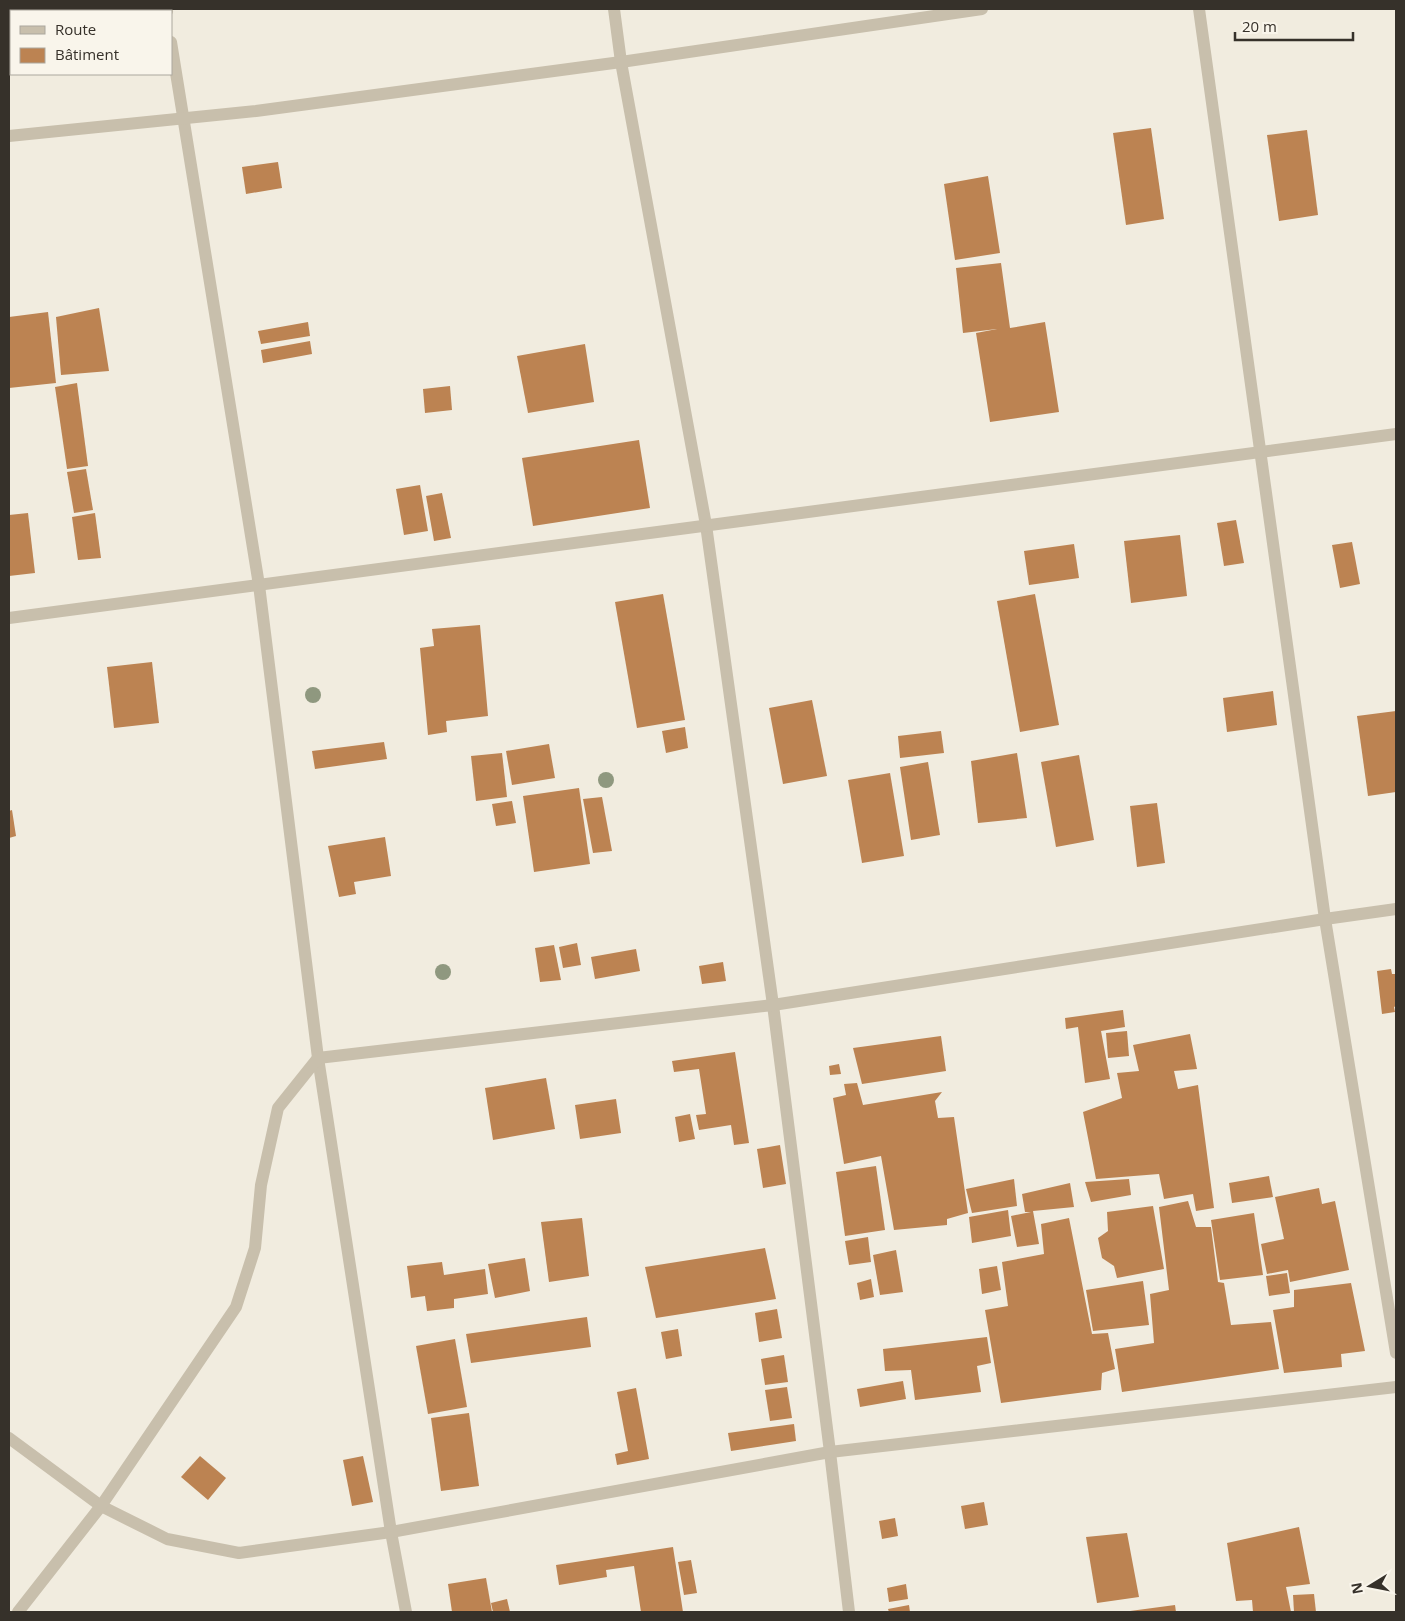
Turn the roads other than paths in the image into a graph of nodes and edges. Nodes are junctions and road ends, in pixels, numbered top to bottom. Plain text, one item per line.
1 (614, 9) edge
2 (982, 9) edge
3 (1199, 9) edge
4 (172, 48) edge
5 (622, 62) junction
6 (183, 119) junction
7 (9, 136) edge
8 (1396, 434) edge
9 (1260, 452) junction
10 (706, 525) junction
11 (259, 585) junction
12 (9, 618) edge
13 (1396, 909) edge
14 (1325, 919) junction
15 (773, 1005) junction
16 (318, 1058) junction
17 (1396, 1353) edge
18 (1396, 1387) edge
19 (9, 1438) edge
20 (830, 1452) junction
21 (101, 1506) junction
22 (390, 1532) junction
23 (18, 1612) edge
24 (406, 1612) edge
25 (849, 1612) edge

1 - 5 street
2 - 5 street
3 - 9 street
4 - 6 street
5 - 6 street
5 - 10 street
6 - 7 street
6 - 11 street
8 - 9 street
9 - 10 street
9 - 14 street
10 - 11 street
10 - 15 street
11 - 12 street
11 - 16 street
13 - 14 street
14 - 15 street
14 - 17 street
15 - 16 street
15 - 20 street
16 - 21 street
16 - 22 street
18 - 20 street
19 - 21 street
20 - 22 street
20 - 25 street
21 - 22 street
21 - 23 street
22 - 24 street

